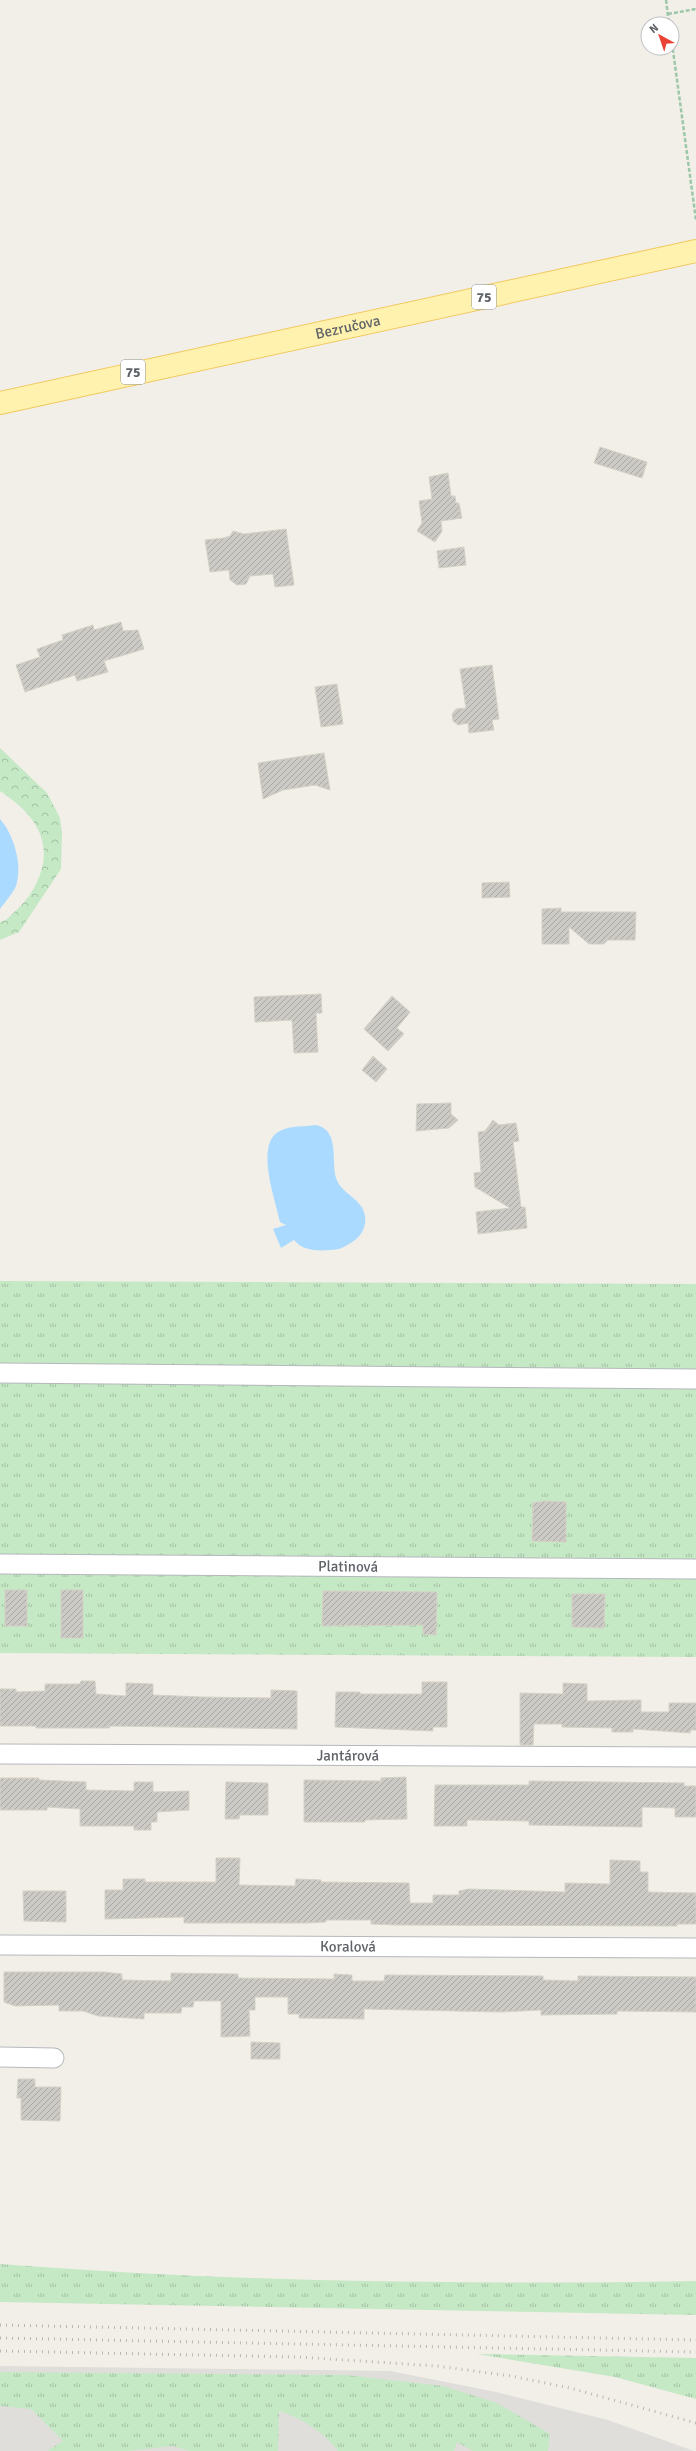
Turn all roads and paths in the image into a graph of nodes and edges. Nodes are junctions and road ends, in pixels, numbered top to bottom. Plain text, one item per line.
1 (666, 0) edge
2 (696, 10) edge
3 (668, 14) joint
4 (674, 56) edge
5 (696, 220) edge
6 (696, 251) edge
7 (0, 403) edge
8 (0, 1373) edge
9 (696, 1379) edge
10 (0, 1564) edge
11 (696, 1569) edge
12 (0, 1754) edge
13 (696, 1757) edge
14 (0, 1945) edge
15 (696, 1948) edge
16 (0, 2057) edge
17 (54, 2058) dead end

1 - 3 path
2 - 3 path
4 - 5 path
6 - 7 main road, Bezručova / 75
8 - 9 street
10 - 11 street, Platinová
12 - 13 street, Jantárová
14 - 15 street, Koralová
16 - 17 street

